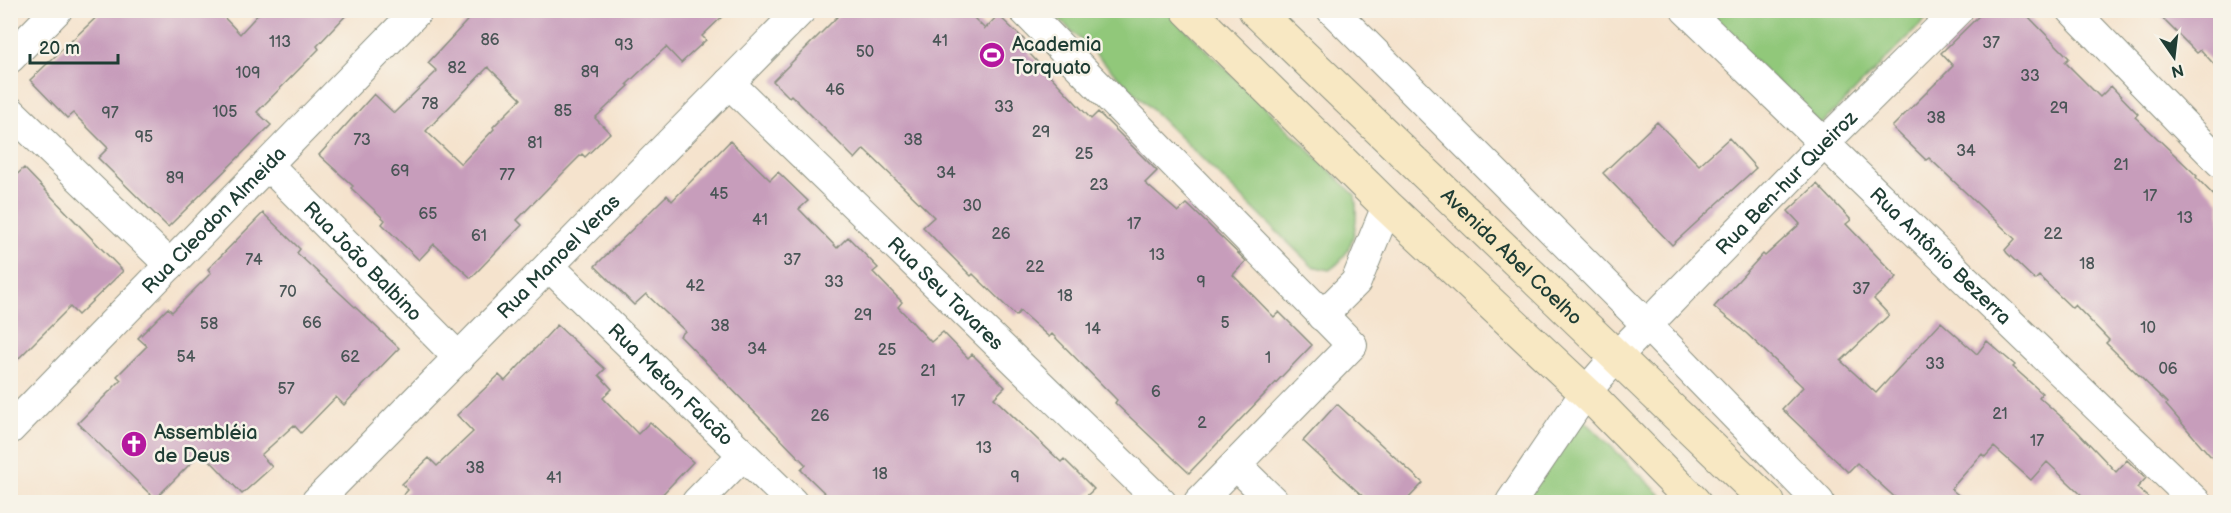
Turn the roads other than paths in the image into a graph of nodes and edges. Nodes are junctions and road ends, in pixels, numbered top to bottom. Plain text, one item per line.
1 (57, 10) edge
2 (418, 10) edge
3 (801, 10) edge
4 (1024, 10) edge
5 (1188, 10) edge
6 (1254, 10) edge
7 (1332, 10) edge
8 (1686, 10) edge
9 (1958, 10) edge
10 (2072, 10) edge
11 (1218, 40) junction
12 (1288, 42) junction
13 (10, 58) edge
14 (1248, 70) junction
15 (729, 83) junction
16 (10, 111) edge
17 (1823, 144) junction
18 (2220, 162) edge
19 (268, 165) junction
20 (1387, 206) junction
21 (170, 265) junction
22 (549, 266) junction
23 (1322, 316) junction
24 (1647, 326) junction
25 (1616, 357) junction
26 (459, 358) junction
27 (1585, 393) junction
28 (10, 429) edge
29 (742, 455) junction
30 (1236, 465) junction
31 (1762, 500) edge
32 (316, 502) edge
33 (697, 502) edge
34 (792, 502) edge
35 (1161, 502) edge
36 (1199, 502) edge
37 (1274, 502) edge
38 (1511, 502) edge
39 (1694, 502) edge
40 (1819, 502) edge
41 (2196, 502) edge

1 - 13 street
2 - 19 street, Rua Cleodon Almeida
3 - 15 street, Rua Manoel Veras
4 - 23 street
5 - 11 street
6 - 11 street
6 - 12 street, Avenida Abel Coelho
7 - 24 street
8 - 17 street, Rua Antônio Bezerra
9 - 17 street, Rua Ben-hur Queiroz
10 - 18 street
11 - 14 street
12 - 14 street
12 - 25 street, Avenida Abel Coelho
14 - 20 street
15 - 22 street, Rua Manoel Veras
15 - 35 street, Rua Seu Tavares
16 - 21 street
17 - 24 street, Rua Ben-hur Queiroz
17 - 41 street, Rua Antônio Bezerra
19 - 21 street, Rua Cleodon Almeida
19 - 26 street, Rua João Balbino
20 - 23 street
20 - 27 street
21 - 28 street, Rua Cleodon Almeida
22 - 26 street, Rua Manoel Veras
22 - 29 street, Rua Meton Falcão
23 - 30 street
24 - 25 street, Rua Ben-hur Queiroz
24 - 40 street
25 - 27 street, Rua Ben-hur Queiroz
25 - 31 street, Avenida Abel Coelho
26 - 32 street, Rua Manoel Veras
27 - 38 street, Rua Ben-hur Queiroz
27 - 39 street
29 - 33 street
29 - 34 street, Rua Meton Falcão
30 - 36 street
30 - 37 street

